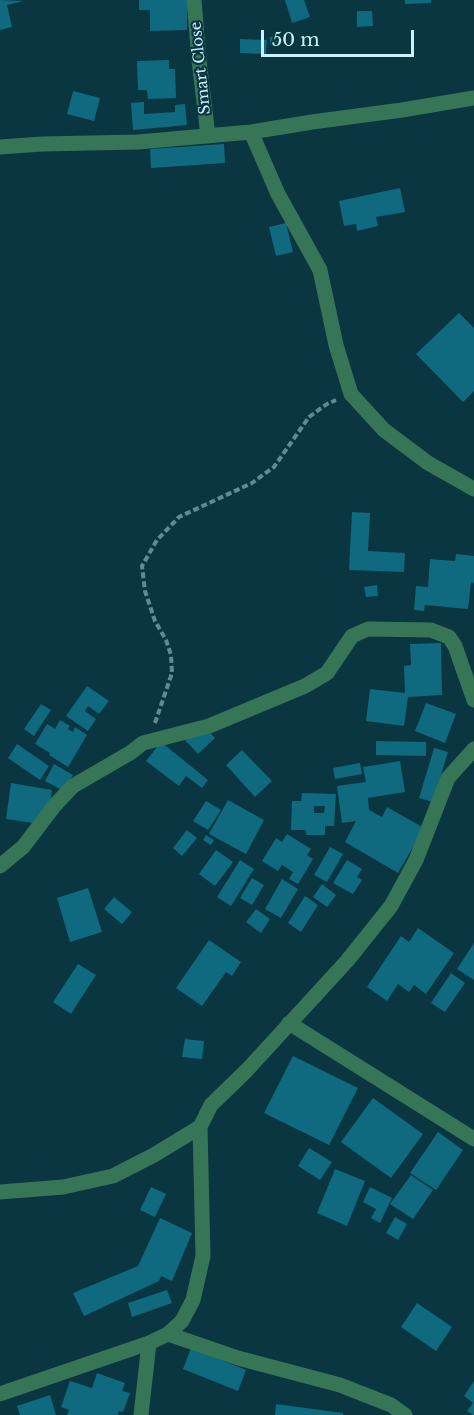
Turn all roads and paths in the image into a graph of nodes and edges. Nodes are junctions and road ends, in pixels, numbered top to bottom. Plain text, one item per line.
1 (194, 0) edge
2 (474, 98) edge
3 (251, 132) junction
4 (208, 136) junction
5 (0, 147) edge
6 (351, 394) junction
7 (474, 489) edge
8 (474, 700) edge
9 (143, 743) junction
10 (474, 749) edge
11 (0, 866) edge
12 (288, 1023) junction
13 (200, 1127) junction
14 (474, 1139) edge
15 (0, 1192) edge
16 (168, 1334) junction
17 (149, 1343) junction
18 (0, 1394) edge
19 (141, 1415) edge
20 (405, 1415) edge

1 - 4 street, Smart Close
2 - 3 street
3 - 4 street
3 - 6 street
4 - 5 street
6 - 7 street
6 - 9 path
8 - 9 street
9 - 11 street
10 - 12 street
12 - 13 street
12 - 14 street
13 - 15 street
13 - 16 street
16 - 17 street
16 - 20 street
17 - 18 street
17 - 19 street

